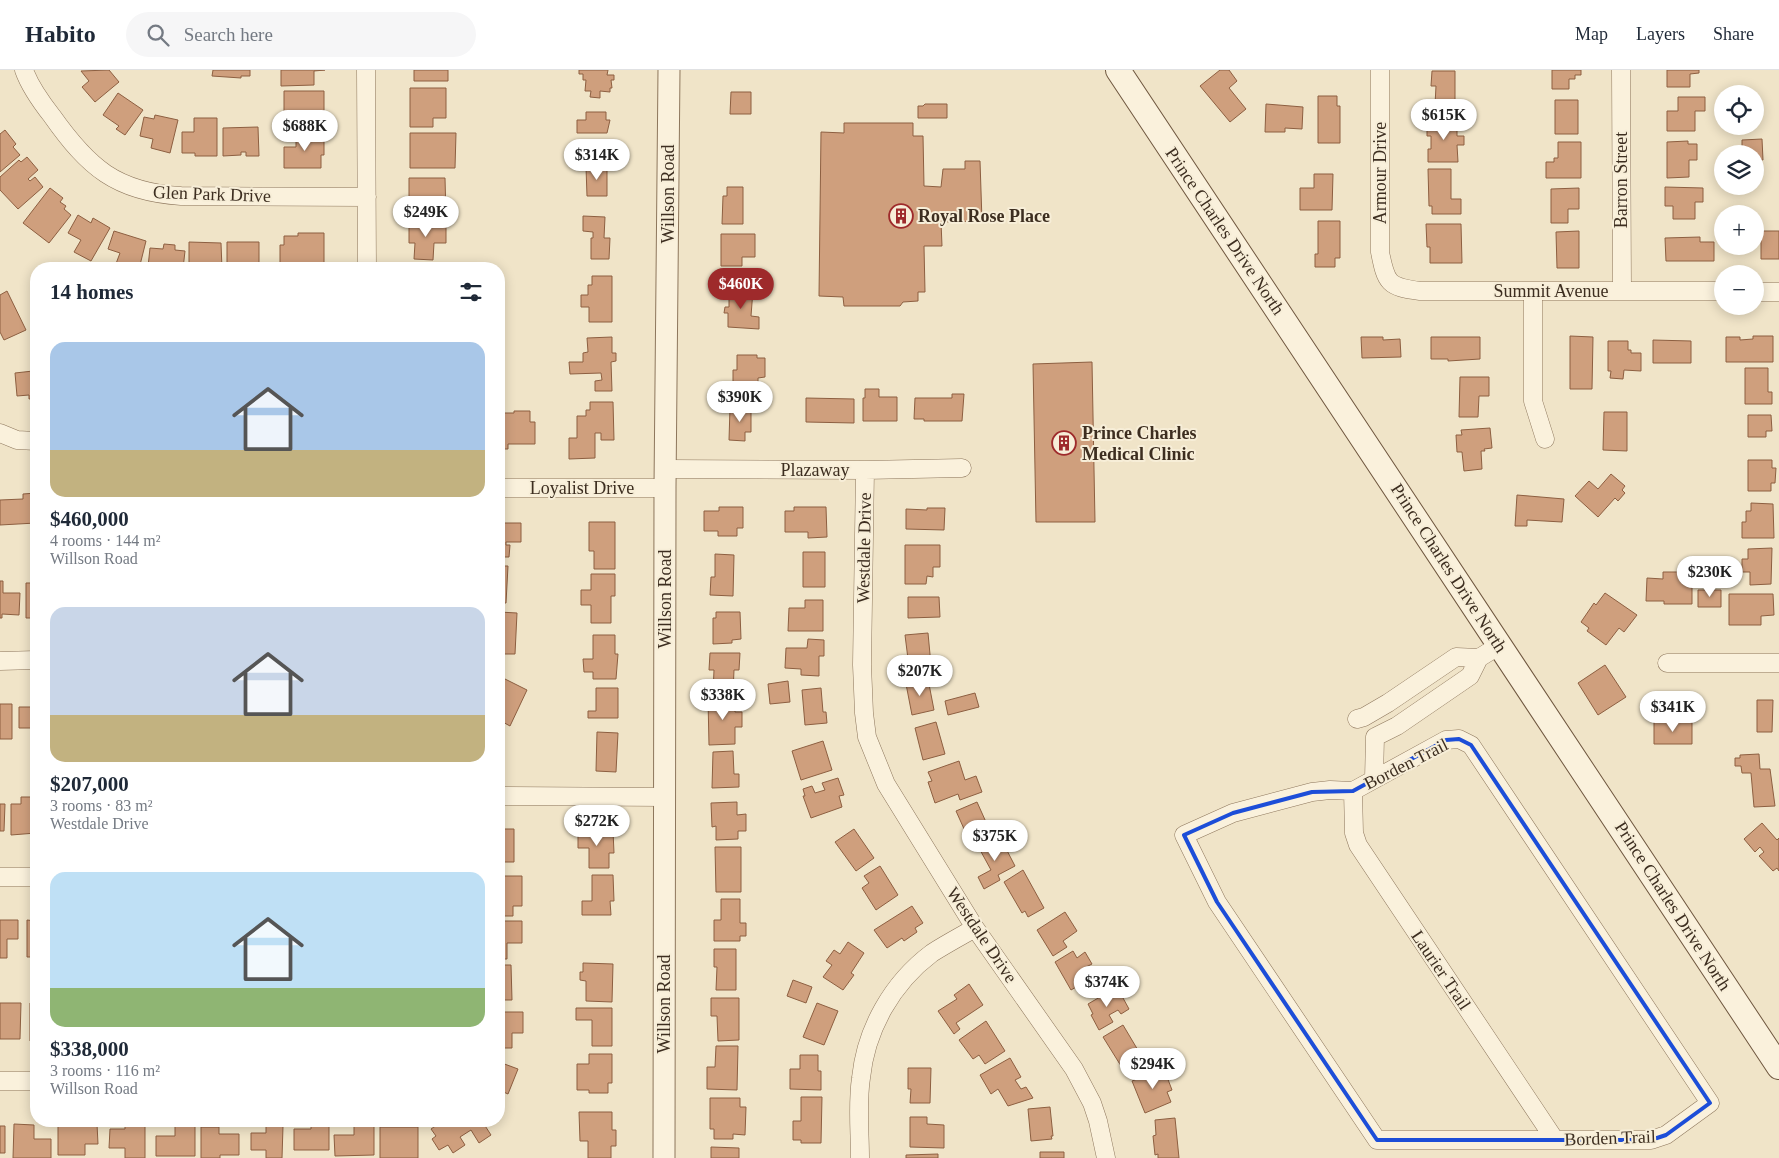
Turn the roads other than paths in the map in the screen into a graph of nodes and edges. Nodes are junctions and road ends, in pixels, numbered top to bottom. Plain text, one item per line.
1 (24, 70) edge
2 (366, 70) edge
3 (669, 70) edge
4 (1118, 70) edge
5 (1380, 70) edge
6 (1621, 70) edge
7 (366, 197) junction
8 (366, 262) edge
9 (1384, 275) joint
10 (1622, 290) junction
11 (1714, 291) edge
12 (1533, 292) junction
13 (1764, 292) edge
14 (1779, 292) edge
15 (0, 432) edge
16 (1545, 439) dead end
17 (30, 441) edge
18 (962, 468) dead end
19 (865, 470) junction
20 (666, 479) junction
21 (505, 488) edge
22 (1500, 645) junction
23 (1479, 658) junction
24 (30, 660) edge
25 (0, 661) edge
26 (1667, 663) dead end
27 (1779, 663) edge
28 (1376, 738) junction
29 (1374, 779) junction
30 (1354, 791) junction
31 (505, 796) edge
32 (665, 797) junction
33 (0, 877) edge
34 (30, 877) edge
35 (975, 928) junction
36 (1779, 1067) edge
37 (0, 1081) edge
38 (30, 1081) edge
39 (1555, 1140) junction
40 (664, 1158) edge
41 (860, 1158) edge
42 (1106, 1158) edge

1 - 7 street, Glen Park Drive
2 - 7 street
3 - 20 street, Willson Road
4 - 22 main road, Prince Charles Drive North
5 - 9 street, Armour Drive
6 - 10 street, Barron Street
7 - 8 street
9 - 12 street, Summit Avenue
10 - 11 street, Summit Avenue
10 - 12 street, Summit Avenue
12 - 16 street
13 - 14 street
15 - 17 street
18 - 19 street, Plazaway
19 - 20 street, Plazaway
19 - 35 street, Westdale Drive
20 - 21 street, Loyalist Drive
20 - 32 street, Willson Road
22 - 23 street
22 - 36 main road, Prince Charles Drive North
23 - 28 street
23 - 28 street
24 - 25 street
26 - 27 street
28 - 29 street
29 - 30 street, Borden Trail
29 - 39 street, Borden Trail
30 - 39 street, Laurier Trail
30 - 39 street, Borden Trail
31 - 32 street
32 - 40 street, Willson Road
33 - 34 street
35 - 41 street
35 - 42 street, Westdale Drive
37 - 38 street

